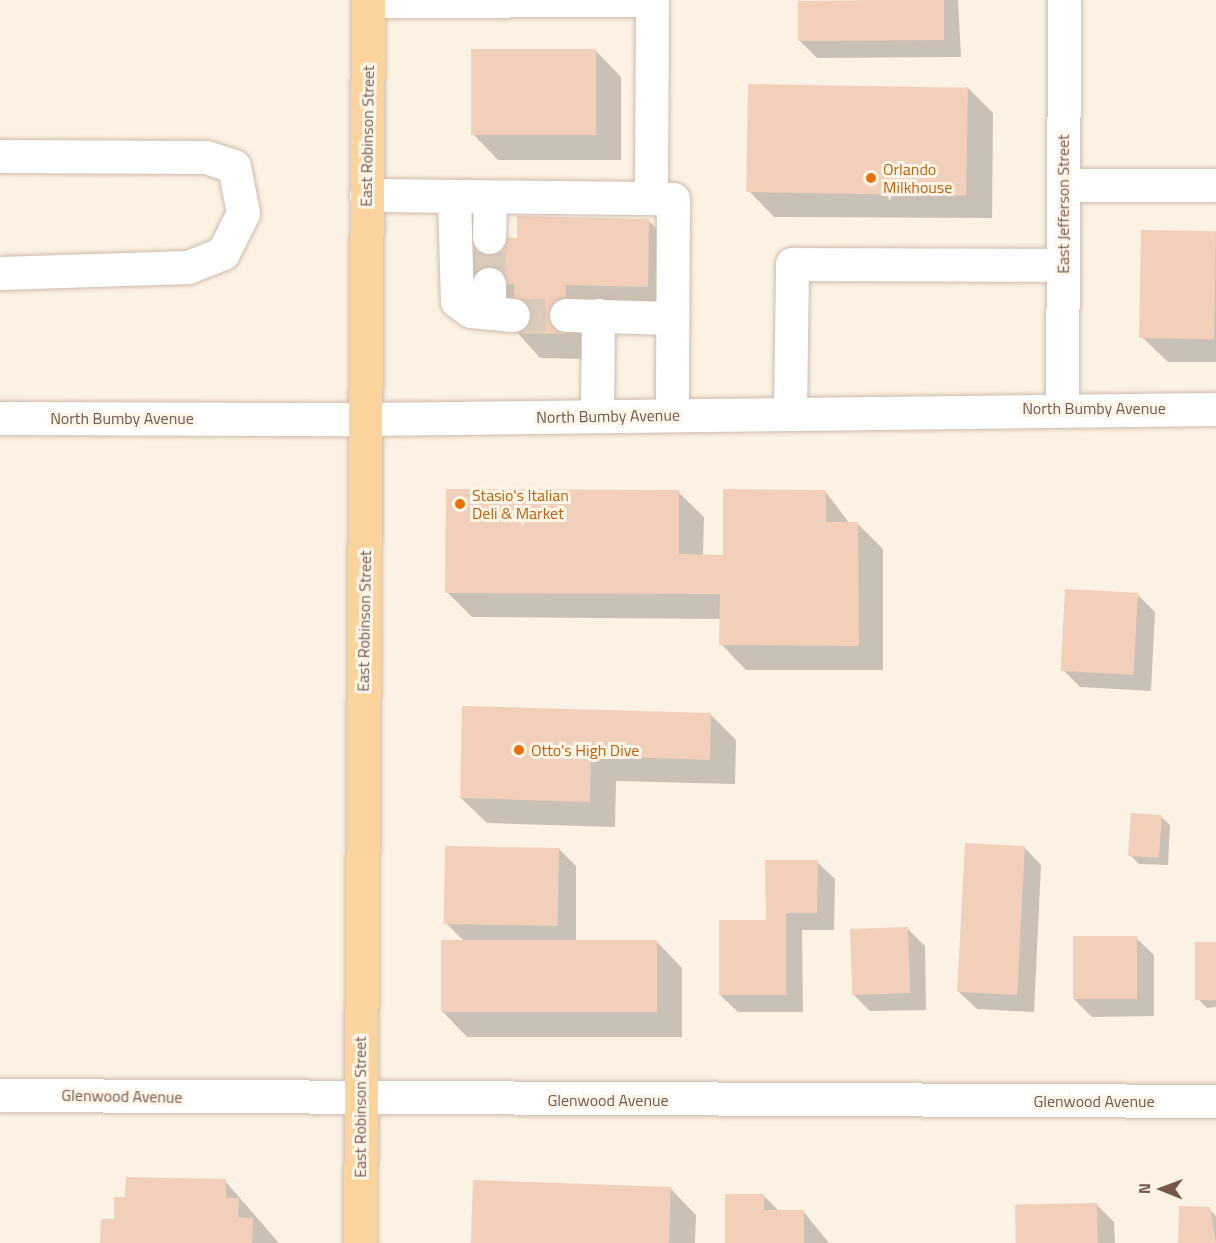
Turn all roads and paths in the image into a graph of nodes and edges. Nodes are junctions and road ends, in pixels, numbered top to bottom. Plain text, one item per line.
1 (651, 0) edge
2 (1064, 0) edge
3 (368, 1) edge
4 (0, 156) edge
5 (1063, 185) junction
6 (1216, 185) edge
7 (366, 195) junction
8 (454, 196) junction
9 (490, 197) junction
10 (651, 198) junction
11 (489, 237) tunnel mouth
12 (1063, 264) junction
13 (0, 273) edge
14 (497, 304) tunnel mouth
15 (566, 315) tunnel mouth
16 (598, 315) junction
17 (672, 318) junction
18 (1062, 407) junction
19 (1216, 409) edge
20 (790, 412) junction
21 (672, 415) junction
22 (597, 416) junction
23 (0, 418) edge
24 (365, 419) junction
25 (0, 1095) edge
26 (360, 1099) junction
27 (1216, 1101) edge
28 (360, 1243) edge

1 - 3 street
1 - 10 street
2 - 5 street, East Jefferson Street
3 - 7 main road, East Robinson Street
4 - 13 street
5 - 6 street
5 - 12 street, East Jefferson Street
7 - 8 street
7 - 24 main road, East Robinson Street
8 - 9 street
8 - 14 street
9 - 10 street
9 - 11 street
10 - 17 street
12 - 18 street, East Jefferson Street
12 - 20 street
15 - 16 street
16 - 17 street
16 - 22 street
17 - 21 street
18 - 19 street, North Bumby Avenue
18 - 20 street, North Bumby Avenue
20 - 21 street, North Bumby Avenue
21 - 22 street, North Bumby Avenue
22 - 24 street, North Bumby Avenue
23 - 24 street, North Bumby Avenue
24 - 26 main road, East Robinson Street
25 - 26 street, Glenwood Avenue
26 - 27 street, Glenwood Avenue
26 - 28 main road, East Robinson Street

